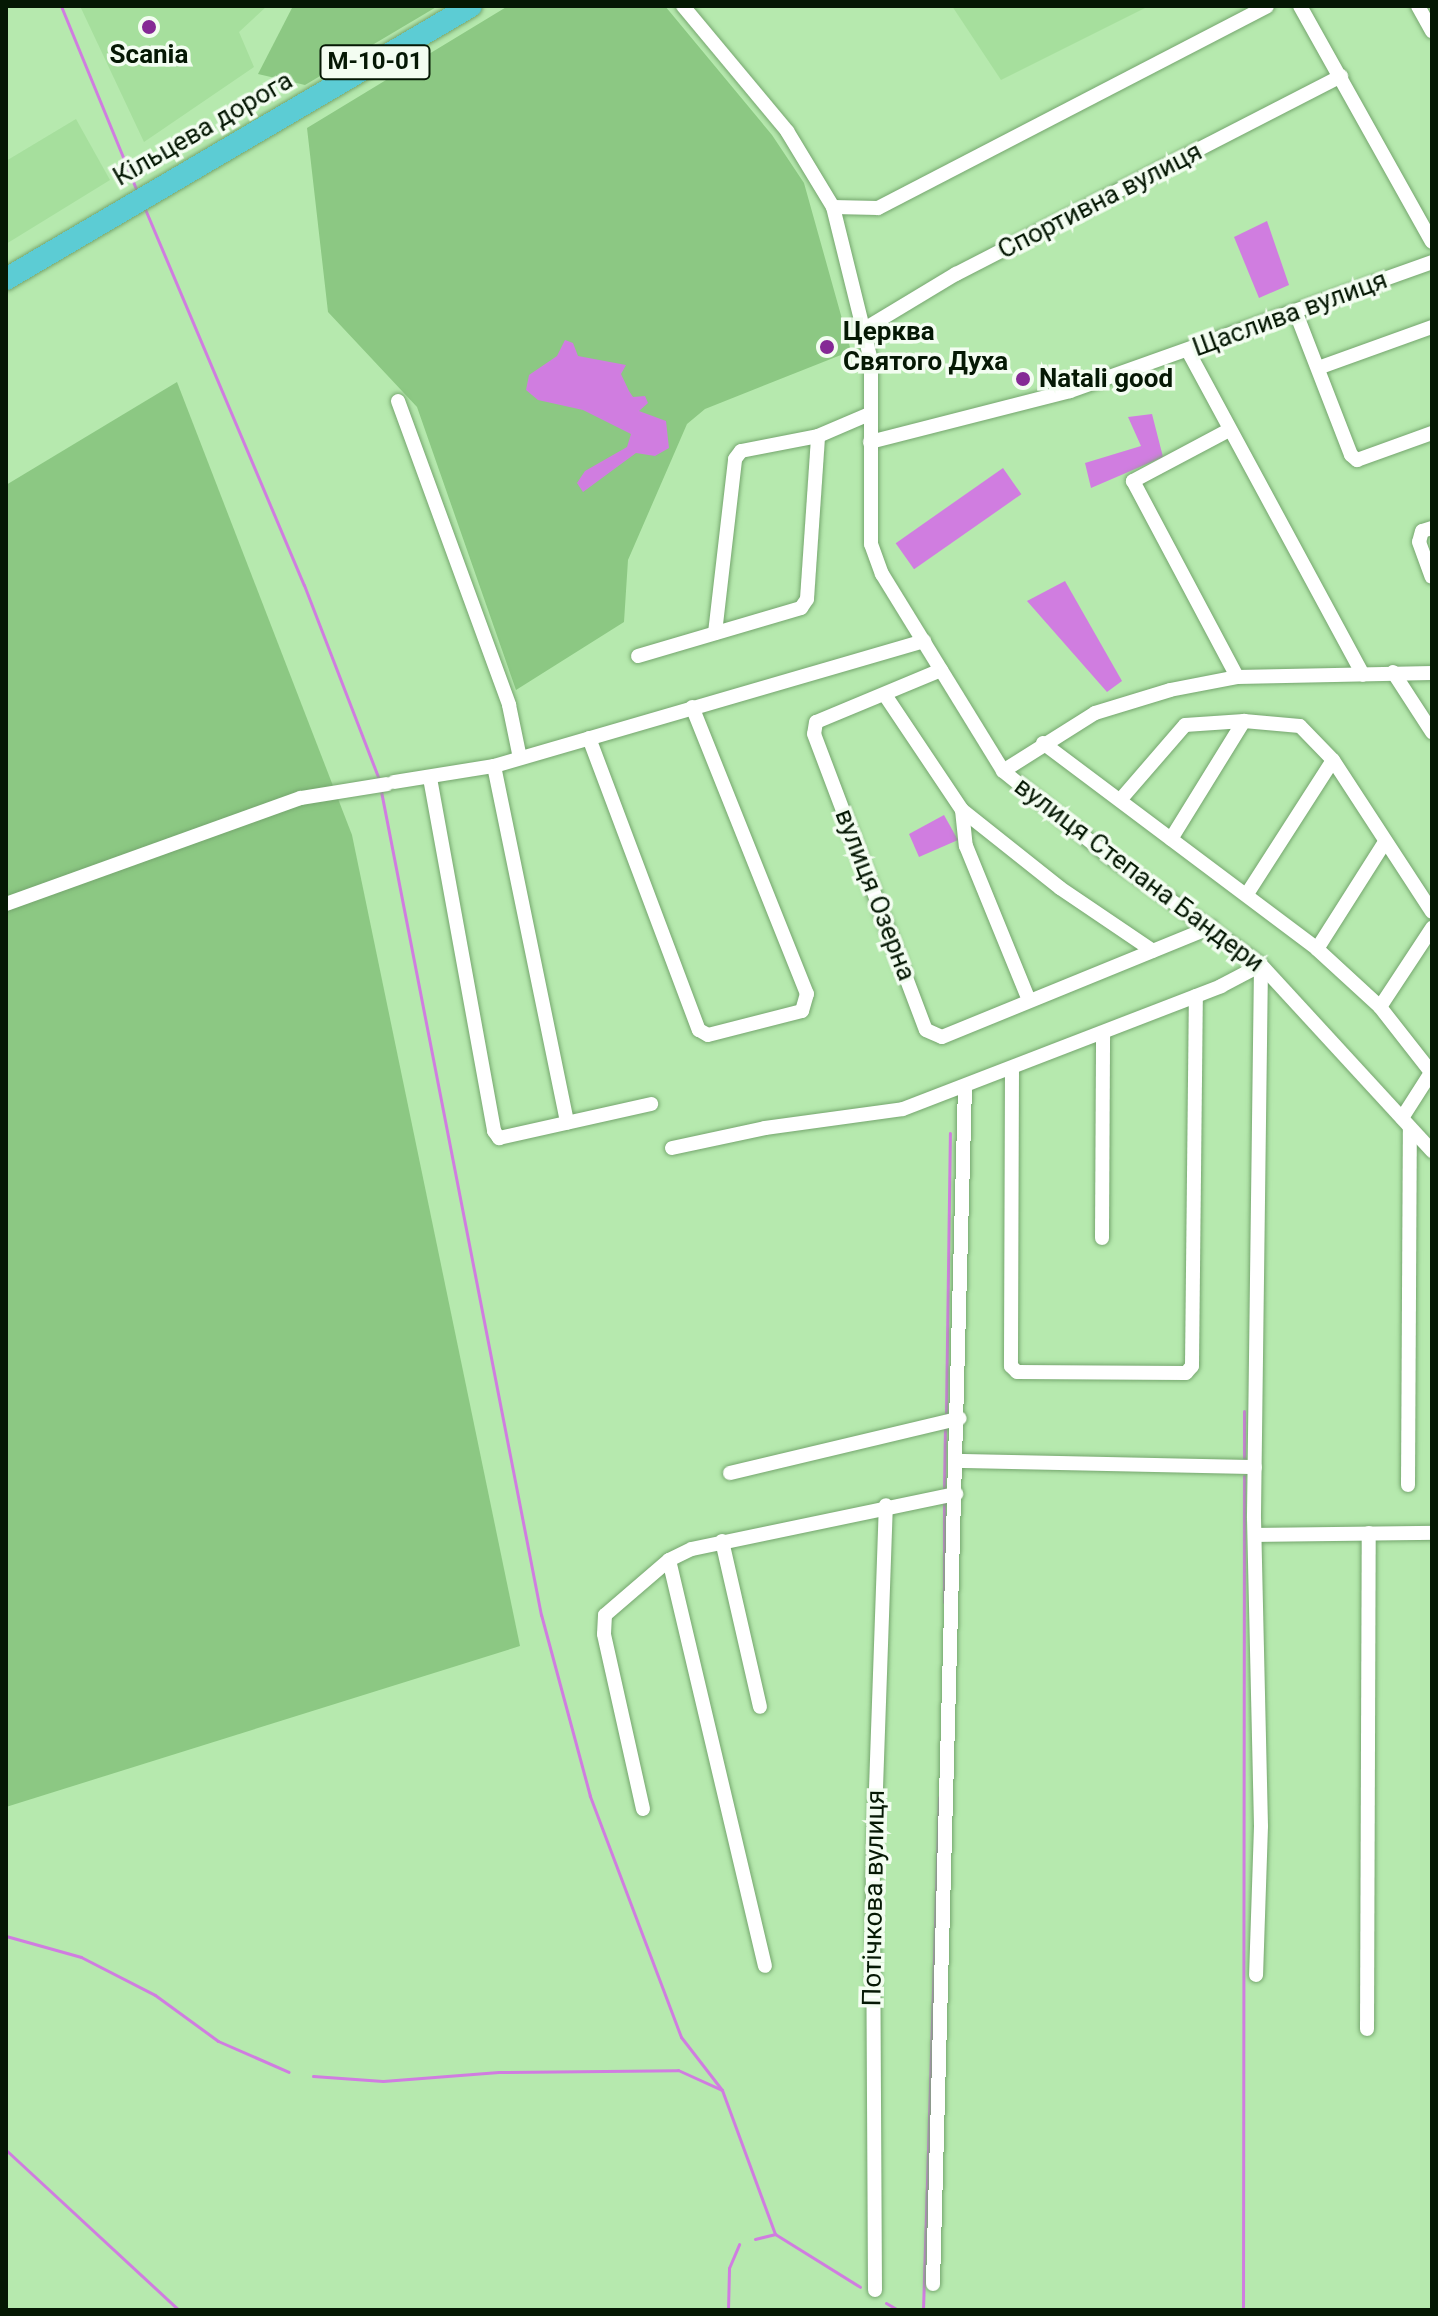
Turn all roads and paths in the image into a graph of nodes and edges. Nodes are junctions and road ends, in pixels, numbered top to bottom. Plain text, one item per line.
1 (471, 6) edge
2 (683, 6) edge
3 (1267, 6) edge
4 (1300, 6) edge
5 (1418, 6) edge
6 (1432, 31) edge
7 (1341, 76) junction
8 (833, 207) junction
9 (1432, 242) edge
10 (1432, 262) edge
11 (6, 279) edge
12 (1296, 313) junction
13 (1432, 327) edge
14 (863, 330) junction
15 (1188, 351) junction
16 (1318, 368) junction
17 (398, 401) dead end
18 (867, 415) junction
19 (1229, 430) junction
20 (1432, 433) edge
21 (818, 436) junction
22 (870, 442) junction
23 (1432, 528) edge
24 (1432, 577) edge
25 (715, 633) junction
26 (924, 641) junction
27 (638, 656) dead end
28 (941, 670) junction
29 (1393, 672) junction
30 (1432, 673) edge
31 (1363, 675) junction
32 (1237, 677) junction
33 (885, 695) junction
34 (692, 707) junction
35 (1244, 721) junction
36 (1432, 732) edge
37 (589, 738) junction
38 (1043, 743) junction
39 (520, 758) junction
40 (1333, 760) junction
41 (494, 766) junction
42 (1003, 771) junction
43 (430, 778) junction
44 (1121, 799) junction
45 (962, 810) junction
46 (1171, 839) junction
47 (1385, 842) junction
48 (1247, 894) junction
49 (6, 904) edge
50 (1432, 912) edge
51 (1211, 927) junction
52 (1432, 928) edge
53 (1317, 949) junction
54 (1153, 951) junction
55 (1261, 965) junction
56 (1196, 996) junction
57 (1029, 1000) junction
58 (1380, 1007) junction
59 (1103, 1033) junction
60 (1012, 1068) junction
61 (1432, 1071) edge
62 (965, 1089) junction
63 (651, 1104) dead end
64 (567, 1123) junction
65 (1406, 1124) junction
66 (672, 1148) dead end
67 (1431, 1149) edge
68 (1102, 1238) dead end
69 (960, 1418) junction
70 (959, 1461) junction
71 (1255, 1467) junction
72 (730, 1473) dead end
73 (1408, 1485) dead end
74 (956, 1494) junction
75 (886, 1505) junction
76 (1369, 1533) junction
77 (1432, 1533) edge
78 (1257, 1535) junction
79 (722, 1541) junction
80 (669, 1560) junction
81 (760, 1707) dead end
82 (643, 1809) dead end
83 (765, 1966) dead end
84 (1256, 1975) dead end
85 (1367, 2029) dead end
86 (933, 2284) dead end
87 (875, 2290) dead end

1 - 11 highway, Кільцева дорога / М-10-01
2 - 8 street, вулиця Степана Бандери
3 - 8 street
4 - 7 street
5 - 6 street
7 - 9 street
7 - 14 street, Спортивна вулиця
8 - 14 street, вулиця Степана Бандери
10 - 12 street, Щаслива вулиця
12 - 15 street, Щаслива вулиця
12 - 16 street
13 - 16 street
14 - 18 street, вулиця Степана Бандери
15 - 19 street
15 - 22 street, Щаслива вулиця
16 - 20 street
17 - 39 street
18 - 21 street
18 - 22 street, вулиця Степана Бандери
19 - 31 street
19 - 32 street
21 - 25 street
21 - 25 street
22 - 26 street, вулиця Степана Бандери
23 - 24 street
25 - 27 street
26 - 28 street, вулиця Степана Бандери
26 - 34 street
28 - 33 street, вулиця Озерна
28 - 42 street, вулиця Степана Бандери
29 - 30 street
29 - 31 street
29 - 36 street
31 - 32 street
32 - 38 street
33 - 45 street
33 - 57 street, вулиця Озерна
34 - 37 street
34 - 37 street
35 - 40 street
35 - 44 street
35 - 46 street
37 - 39 street
38 - 42 street
38 - 44 street
39 - 41 street
40 - 47 street
40 - 48 street
41 - 43 street
41 - 64 street
42 - 51 street, вулиця Степана Бандери
43 - 49 street
43 - 64 street
44 - 46 street
45 - 54 street
45 - 57 street
46 - 48 street
47 - 50 street
47 - 53 street
48 - 53 street
51 - 54 street, вулиця Озерна
51 - 55 street, вулиця Степана Бандери
52 - 58 street
53 - 58 street
54 - 57 street, вулиця Озерна
55 - 56 street
55 - 65 street, вулиця Степана Бандери
55 - 71 street
56 - 59 street
56 - 60 street
58 - 61 street
59 - 60 street
59 - 68 street
60 - 62 street
61 - 65 street
62 - 66 street
62 - 69 street
63 - 64 street
65 - 67 street, вулиця Степана Бандери
65 - 73 street
69 - 70 street
69 - 72 street
70 - 71 street
70 - 74 street
71 - 78 street
74 - 75 street
74 - 86 street
75 - 79 street
75 - 87 street, Потічкова вулиця
76 - 77 street
76 - 78 street
76 - 85 street
78 - 84 street
79 - 80 street
79 - 81 street
80 - 82 street
80 - 83 street

